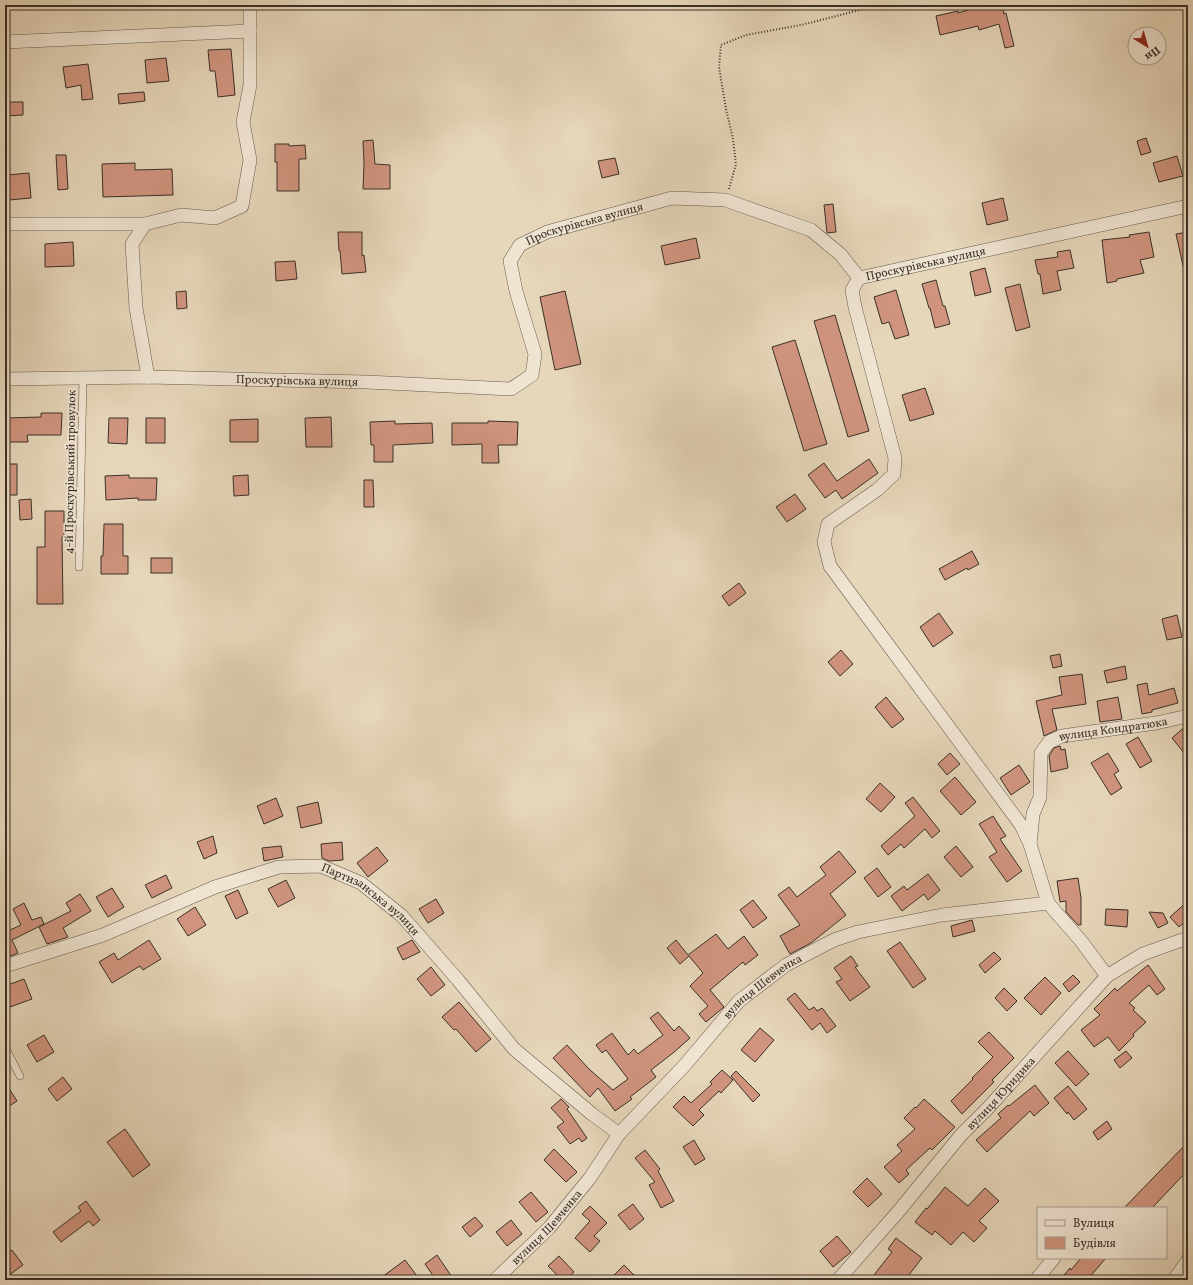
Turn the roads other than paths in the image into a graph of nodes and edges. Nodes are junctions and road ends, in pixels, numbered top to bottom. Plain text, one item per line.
1 (250, 5) edge
2 (250, 31) junction
3 (5, 42) edge
4 (1188, 206) edge
5 (5, 224) edge
6 (145, 224) junction
7 (859, 278) junction
8 (148, 377) junction
9 (83, 379) junction
10 (5, 380) edge
11 (79, 567) dead end
12 (1188, 716) edge
13 (1030, 844) junction
14 (1048, 903) junction
15 (1188, 940) edge
16 (5, 966) edge
17 (1107, 976) junction
18 (5, 1047) edge
19 (20, 1076) dead end
20 (619, 1134) junction
21 (1053, 1259) edge
22 (1188, 1260) edge
23 (495, 1280) edge
24 (838, 1280) edge
25 (1036, 1280) edge
26 (1174, 1280) edge

1 - 2 street
2 - 3 street
2 - 6 street
4 - 7 street, Проскурівська вулиця
5 - 6 street
6 - 8 street
7 - 8 street, Проскурівська вулиця
7 - 13 street
8 - 9 street, Проскурівська вулиця
9 - 10 street, Проскурівська вулиця
9 - 11 lane, 4-й Проскурівський провулок
12 - 13 street, вулиця Кондратюка
13 - 14 street
14 - 17 street
14 - 20 street, вулиця Шевченка
15 - 17 street, вулиця Юридика
16 - 20 street, Партизанська вулиця
17 - 24 street, вулиця Юридика
18 - 19 lane
20 - 23 street, вулиця Шевченка
21 - 25 street
22 - 26 street

